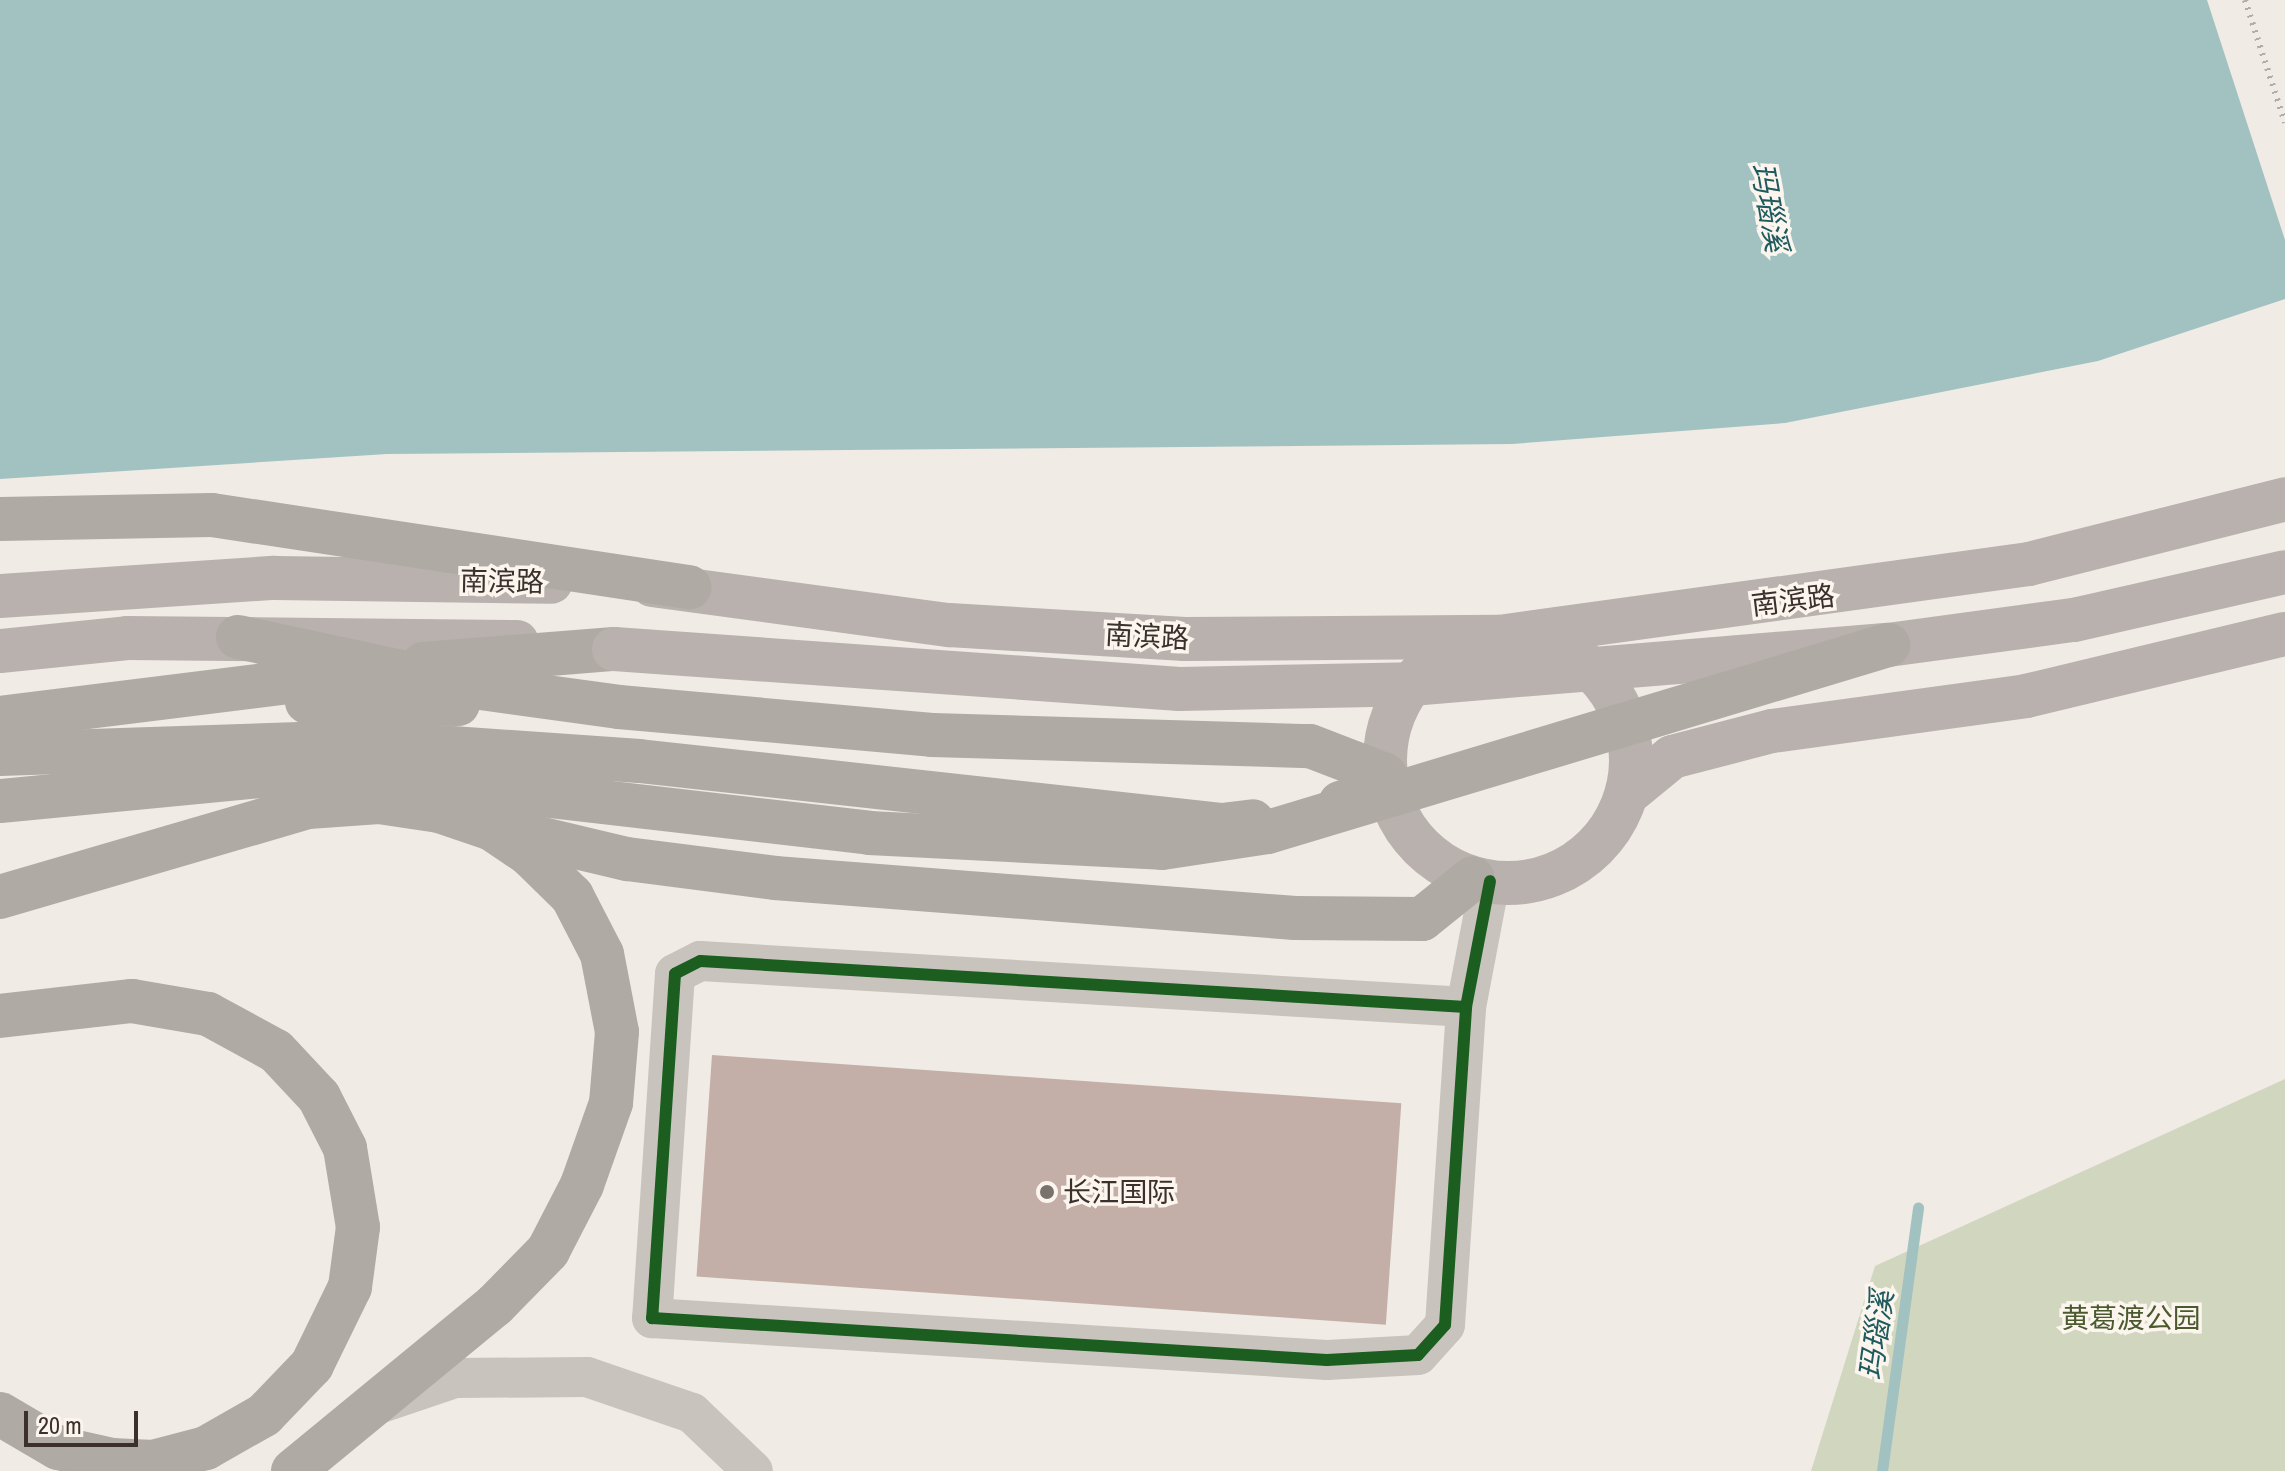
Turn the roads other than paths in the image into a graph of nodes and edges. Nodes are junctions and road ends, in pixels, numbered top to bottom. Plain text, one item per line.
1 (2285, 499) edge
2 (0, 519) edge
3 (2285, 572) edge
4 (690, 587) junction
5 (0, 596) edge
6 (2285, 634) edge
7 (238, 637) junction
8 (1499, 637) junction
9 (1888, 645) junction
10 (614, 649) junction
11 (0, 651) edge
12 (385, 669) junction
13 (619, 707) junction
14 (109, 708) junction
15 (0, 718) edge
16 (0, 754) edge
17 (270, 775) junction
18 (1385, 775) junction
19 (1627, 794) junction
20 (0, 801) edge
21 (1481, 880) junction
22 (0, 897) edge
23 (1466, 1007) junction
24 (0, 1016) edge
25 (370, 1406) junction
26 (0, 1414) edge
27 (293, 1471) edge
28 (753, 1471) edge

1 - 8 main road, 南滨路
2 - 4 highway
3 - 9 main road, 南滨路, bridge
4 - 5 main road, 南滨路
4 - 8 main road, 南滨路
6 - 19 main road
7 - 10 main road, 南滨路
7 - 11 main road, 南滨路
7 - 12 highway
8 - 18 main road
8 - 19 main road
9 - 10 main road, 南滨路, bridge
9 - 17 highway, bridge
10 - 12 highway
12 - 13 highway
12 - 14 highway
13 - 14 highway
13 - 18 highway
14 - 15 highway
16 - 18 highway
17 - 20 highway
17 - 21 highway
18 - 21 main road
19 - 21 main road
21 - 23 street
22 - 25 highway, bridge
23 - 23 street
24 - 26 highway
25 - 27 highway
25 - 28 street

